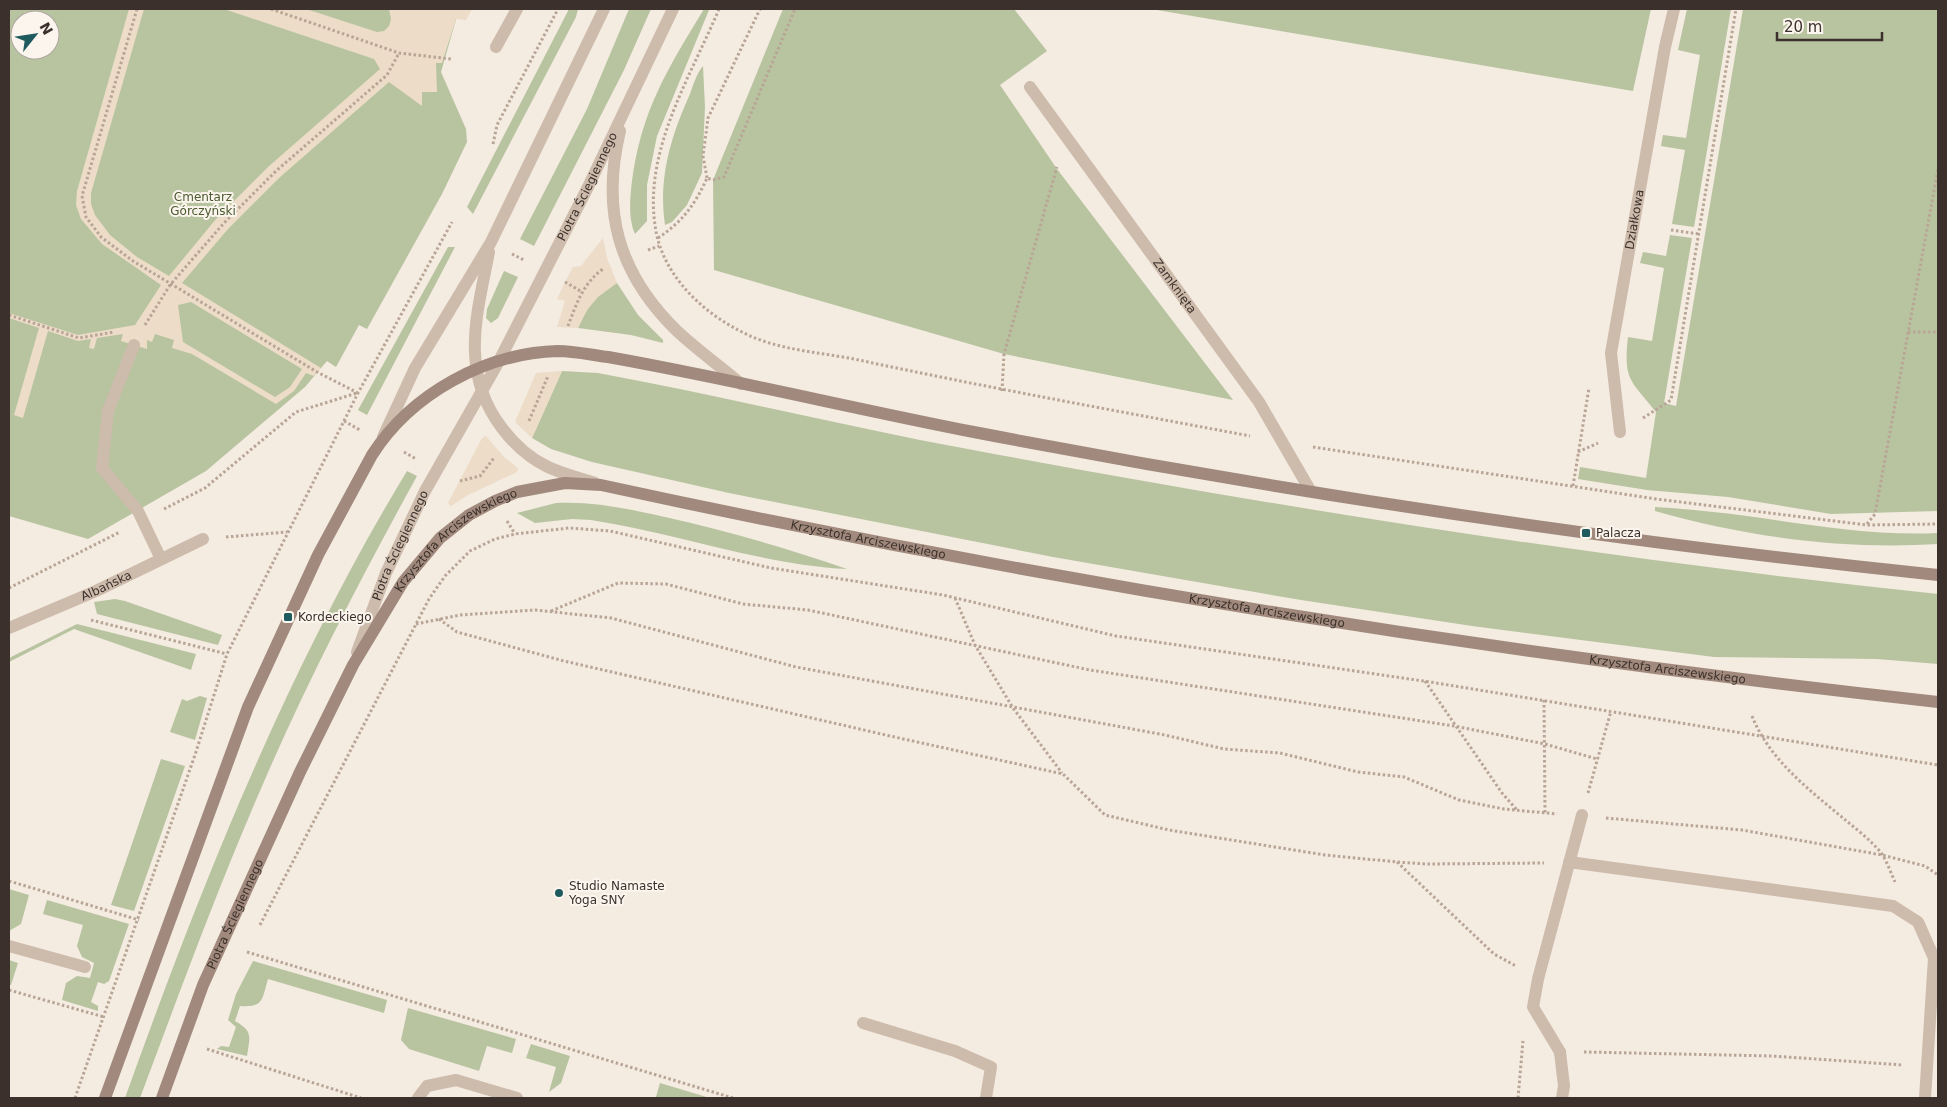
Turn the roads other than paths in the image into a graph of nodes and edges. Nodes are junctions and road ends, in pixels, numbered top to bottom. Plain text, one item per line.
1 (517, 9) edge
2 (604, 9) edge
3 (673, 9) edge
4 (1674, 9) edge
5 (496, 47) dead end
6 (1030, 87) dead end
7 (626, 104) junction
8 (491, 242) junction
9 (134, 345) road end
10 (499, 361) junction
11 (475, 369) junction
12 (741, 384) junction
13 (481, 392) junction
14 (1620, 432) dead end
15 (381, 441) junction
16 (601, 485) junction
17 (1310, 490) junction
18 (203, 539) road end
19 (161, 559) junction
20 (1936, 574) edge
21 (9, 628) edge
22 (353, 665) junction
23 (1938, 702) edge
24 (1582, 815) road end
25 (1570, 862) junction
26 (9, 946) edge
27 (85, 967) dead end
28 (863, 1023) dead end
29 (105, 1098) edge
30 (162, 1098) edge
31 (418, 1098) edge
32 (517, 1098) edge
33 (986, 1098) edge
34 (1562, 1098) edge
35 (1925, 1098) edge

1 - 5 street
2 - 8 street
3 - 7 street, Piotra Ściegiennego
4 - 14 street, Działkowa
6 - 17 street, Zamknięta
7 - 10 street, Piotra Ściegiennego
7 - 12 street
8 - 11 street, Krzysztofa Arciszewskiego
8 - 15 street
9 - 19 street
10 - 11 main road
10 - 12 main road
10 - 13 street, Piotra Ściegiennego
11 - 13 street, Krzysztofa Arciszewskiego
11 - 15 main road
12 - 17 main road
13 - 16 street, Krzysztofa Arciszewskiego
13 - 22 street, Piotra Ściegiennego
15 - 29 main road
16 - 22 main road, Krzysztofa Arciszewskiego
16 - 23 main road, Krzysztofa Arciszewskiego
17 - 20 main road
18 - 19 street, Albańska
19 - 21 street, Albańska
22 - 30 main road, Piotra Ściegiennego
24 - 25 street
25 - 34 street
25 - 35 street
26 - 27 street
28 - 33 street
31 - 32 street

